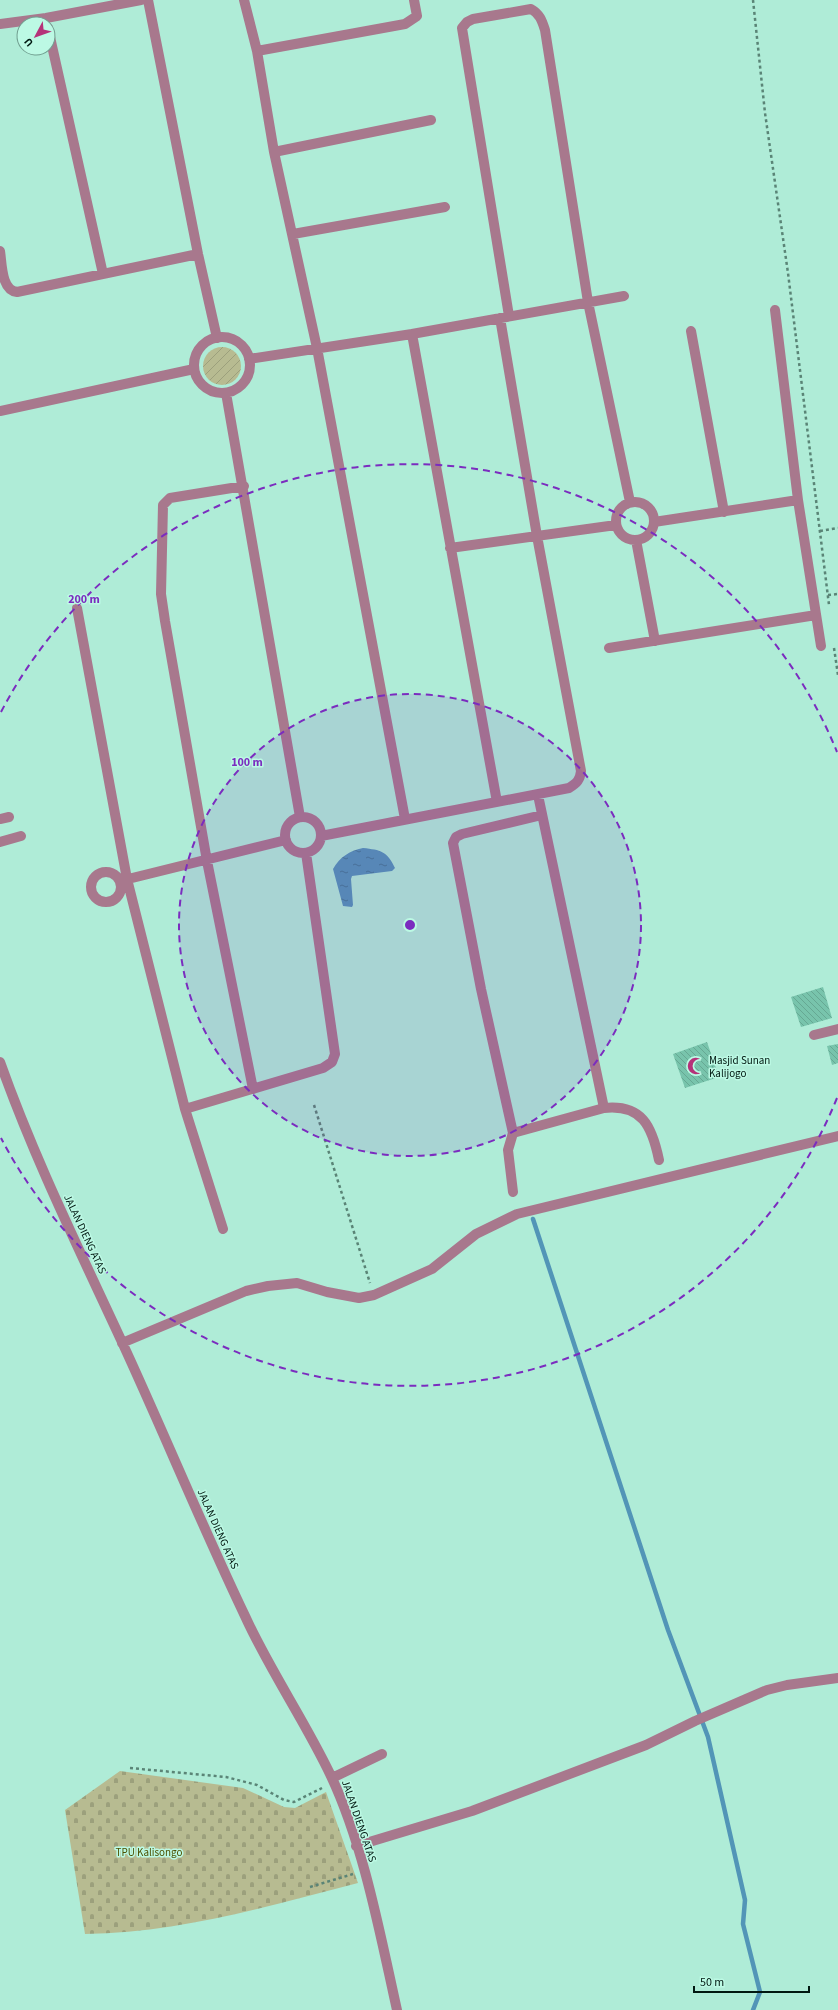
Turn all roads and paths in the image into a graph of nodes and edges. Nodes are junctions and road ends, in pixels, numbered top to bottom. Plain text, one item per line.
1 (141, 0) edge
2 (148, 0) edge
3 (244, 0) edge
4 (414, 0) edge
5 (753, 0) edge
6 (56, 21) edge
7 (0, 24) edge
8 (16, 24) edge
9 (258, 51) junction
10 (54, 56) edge
11 (431, 120) dead end
12 (274, 152) junction
13 (444, 207) dead end
14 (293, 234) junction
15 (0, 251) edge
16 (198, 254) junction
17 (103, 274) junction
18 (624, 296) dead end
19 (588, 302) junction
20 (775, 310) dead end
21 (504, 317) junction
22 (690, 331) dead end
23 (412, 334) junction
24 (217, 338) junction
25 (317, 348) junction
26 (249, 359) junction
27 (194, 370) junction
28 (226, 393) junction
29 (0, 411) edge
30 (244, 486) junction
31 (798, 500) junction
32 (630, 502) junction
33 (724, 512) junction
34 (654, 522) junction
35 (616, 525) junction
36 (838, 528) edge
37 (820, 531) junction
38 (537, 536) junction
39 (636, 540) junction
40 (450, 548) junction
41 (838, 594) edge
42 (828, 595) junction
43 (77, 608) dead end
44 (830, 610) dead end
45 (816, 615) junction
46 (655, 641) junction
47 (821, 646) dead end
48 (834, 647) dead end
49 (609, 648) dead end
50 (838, 671) edge
51 (838, 675) edge
52 (538, 795) junction
53 (497, 802) junction
54 (542, 815) junction
55 (300, 818) junction
56 (405, 819) junction
57 (21, 836) dead end
58 (321, 836) junction
59 (286, 840) junction
60 (0, 842) edge
61 (306, 853) junction
62 (207, 861) junction
63 (124, 880) junction
64 (838, 1028) edge
65 (814, 1035) dead end
66 (0, 1062) edge
67 (3, 1079) edge
68 (253, 1089) junction
69 (314, 1105) dead end
70 (604, 1108) junction
71 (184, 1109) junction
72 (513, 1133) junction
73 (838, 1136) edge
74 (659, 1160) dead end
75 (513, 1192) dead end
76 (223, 1229) dead end
77 (374, 1295) junction
78 (122, 1343) junction
79 (838, 1678) edge
80 (382, 1754) dead end
81 (130, 1768) dead end
82 (332, 1780) junction
83 (356, 1846) junction
84 (364, 1871) junction
85 (310, 1887) dead end
86 (397, 2010) edge

1 - 6 street
2 - 16 street
3 - 9 street
4 - 9 street
5 - 37 path
7 - 8 street
9 - 12 street
10 - 17 street
11 - 12 street
12 - 14 street
13 - 14 street
14 - 25 street
15 - 17 street
16 - 17 street
16 - 24 street
18 - 19 street
19 - 21 street
19 - 21 street
19 - 32 street
20 - 31 street
21 - 23 street
21 - 38 street
22 - 33 street
23 - 25 street
23 - 40 street
24 - 26 street
24 - 27 street
25 - 26 street
25 - 56 street
26 - 28 street
27 - 28 street
27 - 29 street
28 - 30 street
30 - 55 street
30 - 62 street
31 - 33 street
31 - 45 street
32 - 34 street
32 - 35 street
33 - 34 street
34 - 39 street
35 - 38 street
35 - 39 street
36 - 37 path
37 - 42 path
38 - 40 street
38 - 52 street
39 - 46 street
40 - 53 street
41 - 42 path
42 - 44 path
43 - 63 street
45 - 46 street
45 - 47 street
46 - 49 street
48 - 50 path
50 - 51 path
52 - 53 street
52 - 54 street
53 - 56 street
54 - 70 street
54 - 72 street
55 - 58 street
55 - 59 street
56 - 58 street
57 - 60 street
58 - 61 street
59 - 61 street
59 - 62 street
61 - 68 street
62 - 63 street
62 - 68 street
63 - 71 street
64 - 65 street
66 - 67 street, JALAN DIENG ATAS
67 - 78 street, JALAN DIENG ATAS
68 - 71 street
69 - 77 path
70 - 72 street
70 - 74 street
71 - 76 street
72 - 75 street
73 - 77 street
77 - 78 street
78 - 82 street, JALAN DIENG ATAS
79 - 83 street
80 - 82 street
81 - 82 path
82 - 83 street, JALAN DIENG ATAS
83 - 84 street, JALAN DIENG ATAS
84 - 85 path
84 - 86 street, JALAN DIENG ATAS

